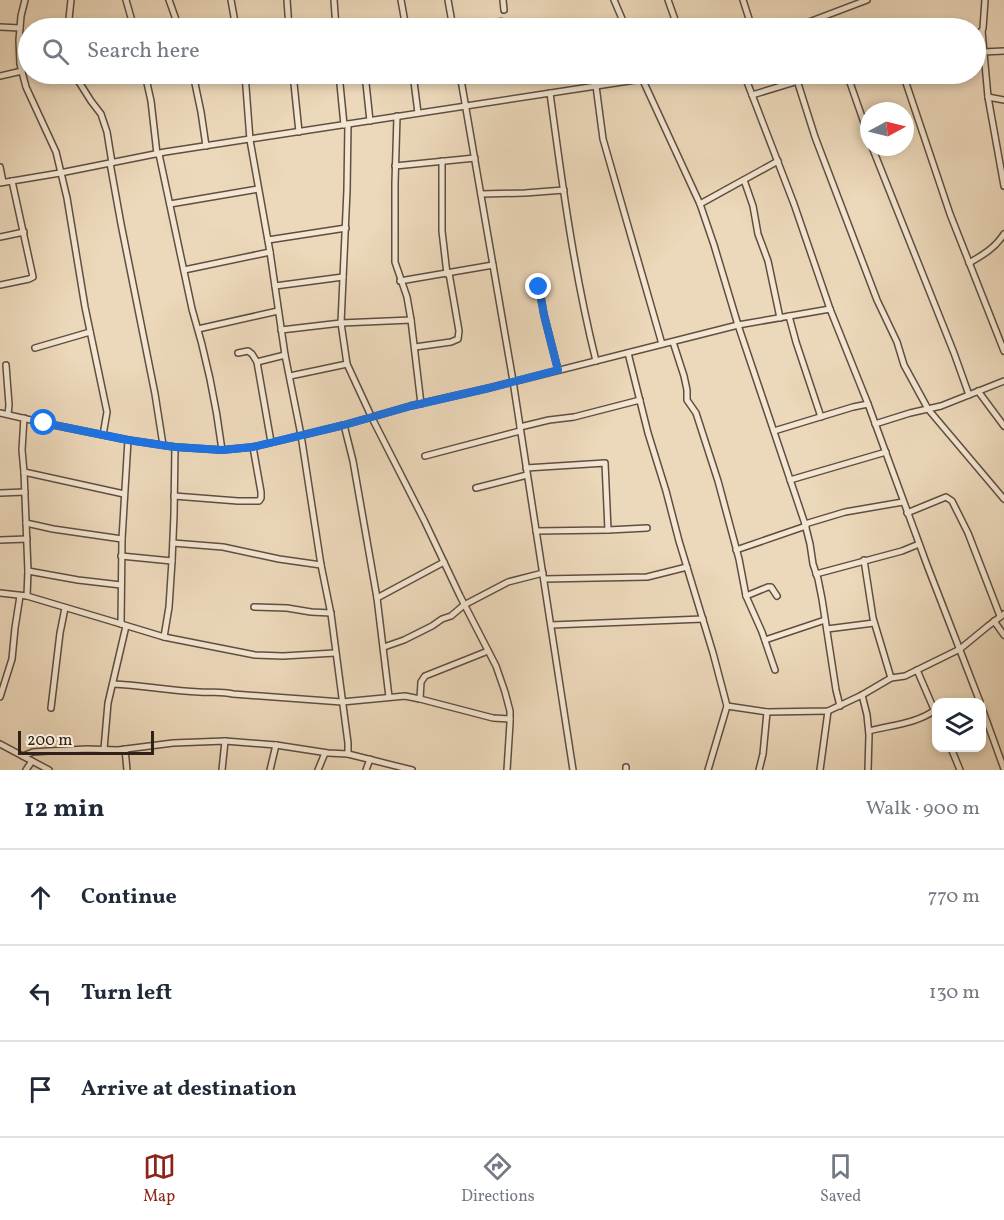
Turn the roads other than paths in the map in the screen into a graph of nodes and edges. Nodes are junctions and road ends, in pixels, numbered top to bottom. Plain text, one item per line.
1 (25, 0) edge
2 (71, 0) edge
3 (126, 0) edge
4 (169, 0) edge
5 (231, 0) edge
6 (287, 0) edge
7 (334, 0) edge
8 (400, 0) edge
9 (448, 0) edge
10 (503, 0) edge
11 (614, 0) edge
12 (668, 0) edge
13 (864, 0) edge
14 (985, 0) edge
15 (746, 1) edge
16 (504, 10) dead end
17 (22, 18) edge
18 (69, 18) edge
19 (131, 18) edge
20 (175, 18) edge
21 (234, 18) edge
22 (288, 18) edge
23 (335, 18) edge
24 (404, 18) edge
25 (451, 18) edge
26 (622, 18) edge
27 (674, 18) edge
28 (750, 18) edge
29 (818, 18) edge
30 (984, 18) edge
31 (0, 27) edge
32 (18, 28) edge
33 (1004, 51) edge
34 (986, 52) edge
35 (18, 72) edge
36 (0, 76) edge
37 (986, 79) edge
38 (25, 84) edge
39 (80, 84) edge
40 (147, 84) edge
41 (195, 84) edge
42 (246, 84) edge
43 (294, 84) edge
44 (340, 84) edge
45 (366, 84) edge
46 (414, 84) edge
47 (462, 84) edge
48 (605, 84) edge
49 (645, 84) edge
50 (748, 84) edge
51 (785, 84) edge
52 (798, 84) edge
53 (850, 84) edge
54 (906, 84) edge
55 (596, 86) junction
56 (550, 93) junction
57 (752, 95) junction
58 (988, 97) junction
59 (1004, 100) edge
60 (466, 106) junction
61 (860, 111) edge
62 (418, 113) junction
63 (397, 116) junction
64 (370, 121) junction
65 (346, 124) junction
66 (299, 132) junction
67 (250, 140) junction
68 (206, 146) junction
69 (158, 154) junction
70 (876, 156) edge
71 (474, 158) junction
72 (442, 161) junction
73 (778, 161) junction
74 (111, 163) junction
75 (395, 166) junction
76 (0, 167) edge
77 (1003, 172) edge
78 (60, 173) junction
79 (744, 180) junction
80 (12, 181) junction
81 (2, 183) edge
82 (1004, 186) edge
83 (258, 189) junction
84 (564, 189) junction
85 (481, 194) junction
86 (170, 204) junction
87 (700, 204) junction
88 (346, 228) junction
89 (24, 232) junction
90 (1003, 236) edge
91 (0, 237) edge
92 (268, 240) junction
93 (270, 252) junction
94 (969, 263) junction
95 (493, 265) junction
96 (184, 270) junction
97 (448, 274) junction
98 (343, 277) junction
99 (400, 281) junction
100 (0, 285) edge
101 (275, 286) junction
102 (539, 287) dead end
103 (830, 309) junction
104 (278, 311) junction
105 (789, 316) junction
106 (780, 318) junction
107 (411, 320) junction
108 (341, 323) junction
109 (738, 325) junction
110 (198, 329) junction
111 (281, 330) junction
112 (90, 332) junction
113 (673, 342) junction
114 (662, 344) junction
115 (415, 347) junction
116 (35, 348) dead end
117 (1004, 351) edge
118 (238, 353) dead end
119 (628, 353) junction
120 (285, 355) junction
121 (596, 361) junction
122 (257, 362) junction
123 (347, 363) junction
124 (6, 365) dead end
125 (558, 370) junction
126 (290, 376) junction
127 (513, 381) junction
128 (1004, 381) edge
129 (978, 391) junction
130 (969, 395) junction
131 (640, 400) junction
132 (421, 404) junction
133 (868, 404) junction
134 (928, 409) junction
135 (0, 412) edge
136 (8, 414) junction
137 (372, 417) junction
138 (821, 417) junction
139 (24, 418) junction
140 (875, 424) junction
141 (344, 425) junction
142 (1004, 426) edge
143 (520, 429) junction
144 (774, 431) junction
145 (103, 435) junction
146 (301, 435) junction
147 (128, 440) junction
148 (271, 442) junction
149 (163, 446) junction
150 (175, 447) junction
151 (253, 447) junction
152 (222, 450) junction
153 (886, 452) junction
154 (425, 456) dead end
155 (526, 468) junction
156 (24, 472) junction
157 (527, 475) junction
158 (790, 480) junction
159 (476, 488) dead end
160 (25, 492) junction
161 (0, 493) edge
162 (124, 494) junction
163 (174, 496) junction
164 (1004, 499) edge
165 (903, 502) junction
166 (907, 513) junction
167 (26, 523) junction
168 (805, 525) junction
169 (647, 528) dead end
170 (608, 530) junction
171 (536, 531) junction
172 (122, 538) junction
173 (27, 539) junction
174 (0, 540) edge
175 (173, 543) junction
176 (919, 544) junction
177 (736, 550) junction
178 (121, 556) junction
179 (864, 560) junction
180 (172, 561) junction
181 (444, 562) junction
182 (321, 565) junction
183 (687, 567) junction
184 (28, 571) junction
185 (816, 574) junction
186 (543, 576) junction
187 (121, 585) junction
188 (0, 593) edge
189 (20, 596) junction
190 (27, 596) junction
191 (746, 596) junction
192 (777, 596) dead end
193 (377, 598) junction
194 (464, 605) junction
195 (254, 607) dead end
196 (65, 608) junction
197 (331, 613) junction
198 (1002, 615) edge
199 (703, 619) junction
200 (825, 620) junction
201 (994, 621) junction
202 (874, 623) junction
203 (123, 625) junction
204 (551, 626) junction
205 (826, 629) junction
206 (1004, 635) edge
207 (164, 637) junction
208 (765, 640) junction
209 (384, 647) junction
210 (960, 649) junction
211 (488, 651) junction
212 (335, 653) junction
213 (775, 670) dead end
214 (917, 670) junction
215 (891, 678) junction
216 (112, 684) junction
217 (862, 695) junction
218 (0, 697) edge
219 (389, 697) junction
220 (978, 698) edge
221 (420, 699) junction
222 (342, 702) junction
223 (932, 703) edge
224 (726, 706) junction
225 (840, 706) junction
226 (51, 708) dead end
227 (828, 711) junction
228 (767, 712) junction
229 (932, 714) edge
230 (510, 719) junction
231 (986, 721) edge
232 (869, 731) junction
233 (225, 741) junction
234 (0, 744) edge
235 (276, 745) junction
236 (104, 749) junction
237 (125, 749) junction
238 (953, 752) edge
239 (326, 753) junction
240 (348, 754) junction
241 (23, 756) junction
242 (370, 759) junction
243 (32, 761) junction
244 (1004, 769) edge
245 (26, 770) edge
246 (49, 770) edge
247 (127, 770) edge
248 (222, 770) edge
249 (270, 770) edge
250 (318, 770) edge
251 (366, 770) edge
252 (412, 770) edge
253 (507, 770) edge
254 (573, 770) edge
255 (708, 770) edge
256 (759, 770) edge
257 (820, 770) edge
258 (868, 770) edge
259 (960, 770) edge

1 - 17 street
2 - 18 street
3 - 19 street
4 - 20 street
5 - 21 street
6 - 22 street
7 - 23 street
8 - 24 street
9 - 25 street
10 - 16 street
11 - 26 street
12 - 27 street
13 - 29 street
14 - 30 street
15 - 28 street
31 - 32 street
33 - 34 street
35 - 36 street
37 - 58 street
38 - 78 street
39 - 74 street
40 - 69 street
41 - 68 street
42 - 67 street
43 - 66 street
44 - 65 street
45 - 64 street
46 - 62 street
47 - 60 street
48 - 55 street
49 - 87 street
50 - 57 street
51 - 57 street
52 - 134 street
53 - 61 street
54 - 94 street
55 - 56 street
55 - 114 street
56 - 60 street
56 - 84 street
57 - 73 street
58 - 59 street
58 - 77 street
60 - 62 street
60 - 71 street
62 - 63 street
63 - 64 street
63 - 75 street
64 - 65 street
65 - 66 street
65 - 88 street
66 - 67 street
67 - 68 street
67 - 83 street
68 - 69 street
69 - 74 street
69 - 86 street
70 - 130 street
71 - 72 street
71 - 85 street
72 - 75 street
72 - 97 street
73 - 79 street
73 - 103 street
74 - 78 street
74 - 149 street
75 - 99 street
76 - 81 street
77 - 82 street
78 - 80 street
78 - 112 street
79 - 87 street
79 - 106 street
80 - 81 street
80 - 89 street
83 - 86 street
83 - 92 street
84 - 85 street
84 - 121 street
85 - 95 street
86 - 96 street
87 - 109 street
88 - 92 street
88 - 98 street
89 - 91 street
89 - 100 street
90 - 94 street
92 - 93 street
93 - 96 street
93 - 101 street
94 - 117 street
95 - 97 street
95 - 127 street
96 - 110 street
97 - 99 street
97 - 115 street
98 - 101 street
98 - 108 street
99 - 107 street
101 - 104 street
102 - 125 street
103 - 105 street
103 - 133 street
104 - 110 street
104 - 111 street
105 - 106 street
105 - 138 street
106 - 109 street
107 - 108 street
107 - 115 street
108 - 111 street
108 - 123 street
109 - 113 street
109 - 144 street
110 - 152 street
111 - 120 street
112 - 116 street
112 - 145 street
113 - 114 street
113 - 177 street
114 - 119 street
115 - 132 street
118 - 122 street
119 - 121 street
119 - 131 street
120 - 122 street
120 - 126 street
121 - 125 street
122 - 148 street
123 - 126 street
123 - 137 street
124 - 136 street
125 - 127 street
126 - 146 street
127 - 132 street
127 - 143 street
128 - 129 street
129 - 130 street
129 - 142 street
130 - 134 street
131 - 143 street
131 - 183 street
132 - 137 street
133 - 138 street
133 - 140 street
134 - 140 street
134 - 164 street
135 - 136 street
136 - 139 street
137 - 141 street
137 - 181 street
138 - 144 street
139 - 145 street
139 - 156 street
140 - 153 street
141 - 146 street
141 - 193 street
143 - 154 street
143 - 155 street
144 - 158 street
145 - 147 street
146 - 148 street
146 - 182 street
147 - 149 street
147 - 162 street
148 - 151 street
149 - 150 street
150 - 152 street
150 - 163 street
151 - 152 street
151 - 163 street
153 - 158 street
153 - 165 street
155 - 157 street
155 - 170 street
156 - 160 street
156 - 162 street
157 - 159 street
157 - 171 street
158 - 168 street
160 - 161 street
160 - 167 street
162 - 172 street
163 - 175 street
165 - 166 street
165 - 168 street
166 - 176 street
166 - 198 street
167 - 172 street
167 - 173 street
168 - 177 street
168 - 185 street
169 - 170 street
170 - 171 street
171 - 186 street
172 - 178 street
173 - 174 street
173 - 184 street
175 - 180 street
175 - 182 street
176 - 179 street
176 - 210 street
177 - 191 street
178 - 180 street
178 - 187 street
179 - 185 street
179 - 202 street
180 - 207 street
181 - 193 street
181 - 194 street
182 - 197 street
183 - 186 street
183 - 199 street
184 - 187 street
184 - 190 street
185 - 200 street
186 - 194 street
186 - 204 street
187 - 203 street
188 - 189 street
189 - 190 street
189 - 218 street
190 - 196 street
191 - 192 street
191 - 208 street
193 - 209 street
194 - 209 street
194 - 211 street
195 - 197 street
196 - 203 street
196 - 226 street
197 - 212 street
198 - 201 street
199 - 204 street
199 - 224 street
200 - 205 street
200 - 208 street
201 - 206 street
201 - 210 street
202 - 205 street
202 - 215 street
203 - 207 street
203 - 216 street
204 - 254 street
205 - 225 street
207 - 212 street
208 - 213 street
209 - 219 street
210 - 214 street
210 - 220 street
211 - 221 street
211 - 230 street
212 - 222 street
214 - 215 street
214 - 223 street
215 - 217 street
216 - 222 street
216 - 236 street
217 - 225 street
217 - 232 street
219 - 221 street
219 - 222 street
221 - 230 street
222 - 240 street
224 - 228 street
224 - 255 street
225 - 227 street
227 - 228 street
227 - 257 street
228 - 256 street
229 - 232 street
230 - 253 street
231 - 244 street
232 - 258 street
233 - 235 street
233 - 237 street
233 - 248 street
234 - 241 street
235 - 239 street
235 - 249 street
236 - 237 street
236 - 241 street
237 - 247 street
238 - 259 street
239 - 240 street
239 - 250 street
240 - 242 street
241 - 243 street
242 - 251 street
242 - 252 street
243 - 245 street
243 - 246 street

